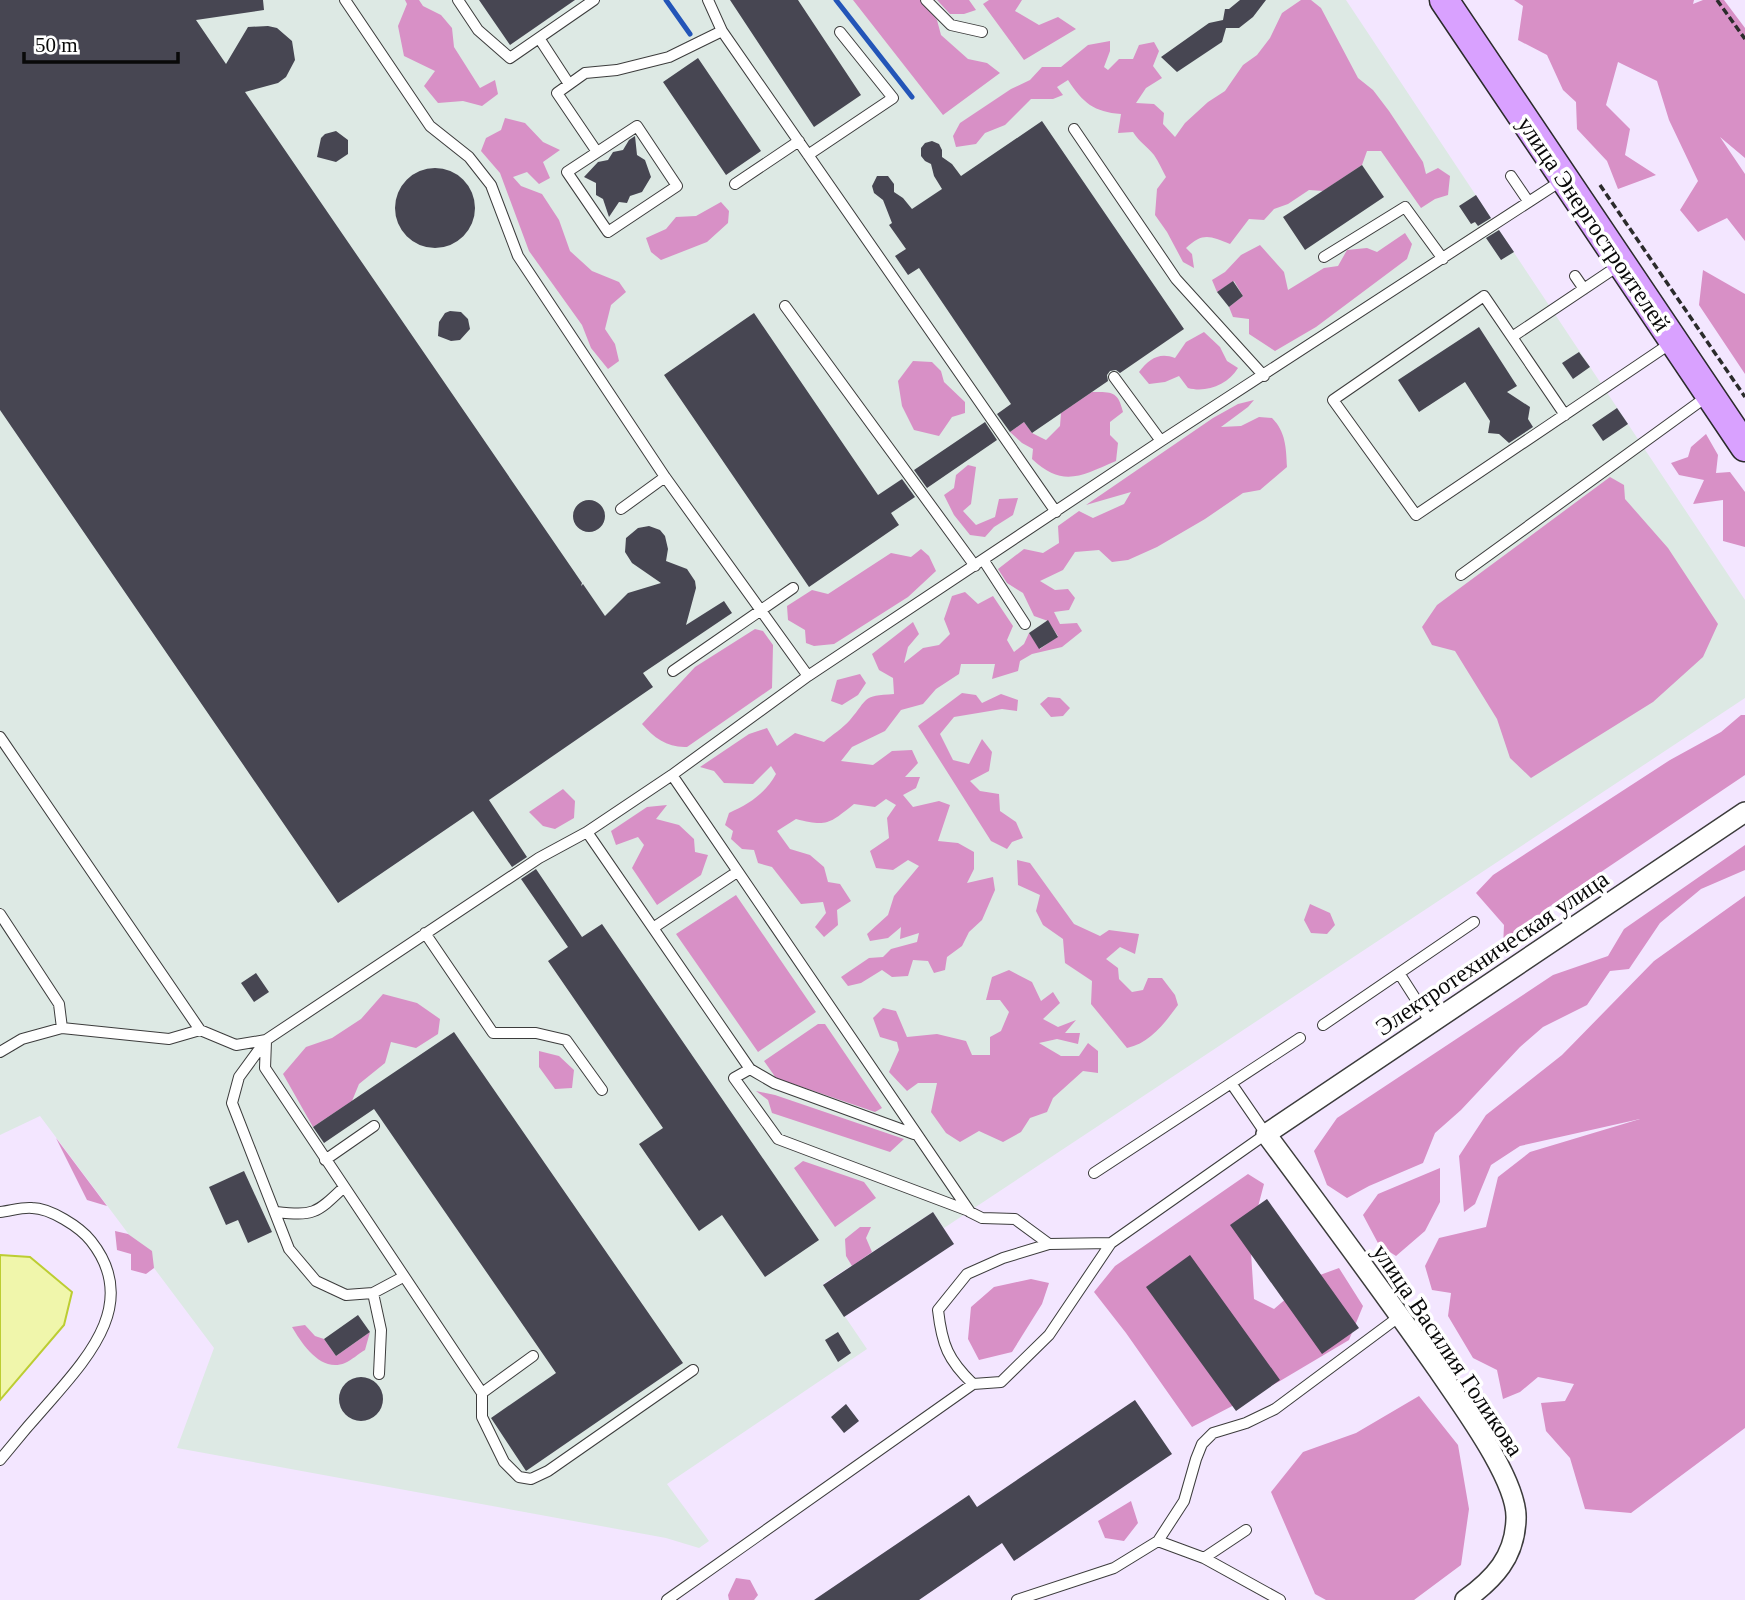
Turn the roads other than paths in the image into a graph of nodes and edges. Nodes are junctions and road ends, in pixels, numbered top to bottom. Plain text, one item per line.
1 (345, 0) edge
2 (457, 0) edge
3 (594, 0) edge
4 (708, 0) edge
5 (926, 0) edge
6 (1444, 0) edge
7 (722, 31) junction
8 (839, 32) dead end
9 (982, 32) dead end
10 (539, 38) junction
11 (569, 84) junction
12 (1074, 129) dead end
13 (799, 141) junction
14 (597, 152) junction
15 (808, 155) junction
16 (1511, 176) dead end
17 (1564, 178) junction
18 (735, 184) dead end
19 (1528, 201) junction
20 (1324, 257) dead end
21 (1443, 259) junction
22 (1621, 263) junction
23 (1575, 276) dead end
24 (1584, 289) junction
25 (785, 306) dead end
26 (1512, 337) junction
27 (1674, 341) junction
28 (1264, 376) junction
29 (1114, 377) dead end
30 (1710, 395) junction
31 (1565, 415) junction
32 (1161, 442) junction
33 (1745, 447) edge
34 (665, 477) junction
35 (621, 509) dead end
36 (1056, 512) junction
37 (980, 564) junction
38 (1461, 575) dead end
39 (793, 588) dead end
40 (760, 609) junction
41 (1025, 624) dead end
42 (673, 671) dead end
43 (808, 676) junction
44 (0, 737) edge
45 (672, 775) junction
46 (1745, 812) edge
47 (587, 832) junction
48 (737, 872) junction
49 (0, 914) edge
50 (1474, 922) dead end
51 (653, 928) junction
52 (425, 933) junction
53 (1399, 973) junction
54 (1431, 1023) junction
55 (1323, 1025) dead end
56 (62, 1028) junction
57 (200, 1030) junction
58 (1300, 1038) dead end
59 (266, 1040) junction
60 (0, 1052) edge
61 (750, 1069) junction
62 (1231, 1083) junction
63 (602, 1090) dead end
64 (374, 1126) dead end
65 (915, 1134) junction
66 (1266, 1134) junction
67 (325, 1160) junction
68 (1094, 1173) dead end
69 (343, 1188) junction
70 (0, 1212) edge
71 (276, 1212) junction
72 (970, 1212) junction
73 (1111, 1243) junction
74 (1049, 1244) junction
75 (403, 1277) junction
76 (373, 1293) junction
77 (1400, 1316) junction
78 (533, 1356) dead end
79 (693, 1370) dead end
80 (379, 1374) dead end
81 (973, 1384) junction
82 (482, 1393) junction
83 (0, 1460) edge
84 (1246, 1530) dead end
85 (1158, 1541) junction
86 (1204, 1558) junction
87 (673, 1598) edge
88 (1017, 1600) edge
89 (1280, 1600) edge
90 (1465, 1600) edge

1 - 34 lane
2 - 10 lane
3 - 10 lane
4 - 7 lane
5 - 9 lane
6 - 17 main road, улица Энергостроителей
7 - 11 lane
7 - 13 lane
8 - 15 lane
10 - 11 lane
11 - 14 lane
12 - 28 lane
13 - 15 lane
13 - 18 lane
14 - 14 lane
15 - 36 lane
16 - 19 lane
17 - 19 lane
17 - 22 main road, улица Энергостроителей
19 - 21 lane
20 - 21 lane
21 - 28 lane
22 - 24 lane
22 - 27 main road, улица Энергостроителей
23 - 24 lane
24 - 26 lane
25 - 37 lane
26 - 31 lane
26 - 31 lane
27 - 30 main road, улица Энергостроителей
27 - 31 lane
28 - 32 lane
29 - 32 lane
30 - 33 main road, улица Энергостроителей
30 - 38 lane
32 - 36 lane
34 - 35 lane
34 - 40 lane
36 - 37 lane
37 - 41 lane
37 - 43 lane
39 - 40 lane
40 - 42 lane
40 - 43 lane
43 - 45 lane
44 - 57 lane
45 - 47 lane
45 - 48 lane
46 - 54 street, Электротехническая улица
47 - 51 lane
47 - 52 lane
48 - 51 lane
48 - 65 lane
49 - 56 lane
50 - 53 lane
51 - 61 lane
52 - 59 lane
52 - 63 lane
53 - 54 lane
53 - 55 lane
54 - 66 street, Электротехническая улица
56 - 57 lane
56 - 60 lane
57 - 59 lane
58 - 62 lane
59 - 67 lane
59 - 71 lane
61 - 65 lane
61 - 72 lane
62 - 66 lane
62 - 68 lane
64 - 67 lane
65 - 72 lane
66 - 73 lane
66 - 77 street, улица Василия Голикова
67 - 69 lane
69 - 71 lane
69 - 75 lane
70 - 83 lane
71 - 76 lane
72 - 74 lane
73 - 74 lane
73 - 81 lane
74 - 81 lane
75 - 76 lane
75 - 82 lane
76 - 80 lane
77 - 85 lane
77 - 90 street, улица Василия Голикова
78 - 82 lane
79 - 82 lane
81 - 87 lane
84 - 86 lane
85 - 86 lane
85 - 88 lane
86 - 89 lane

